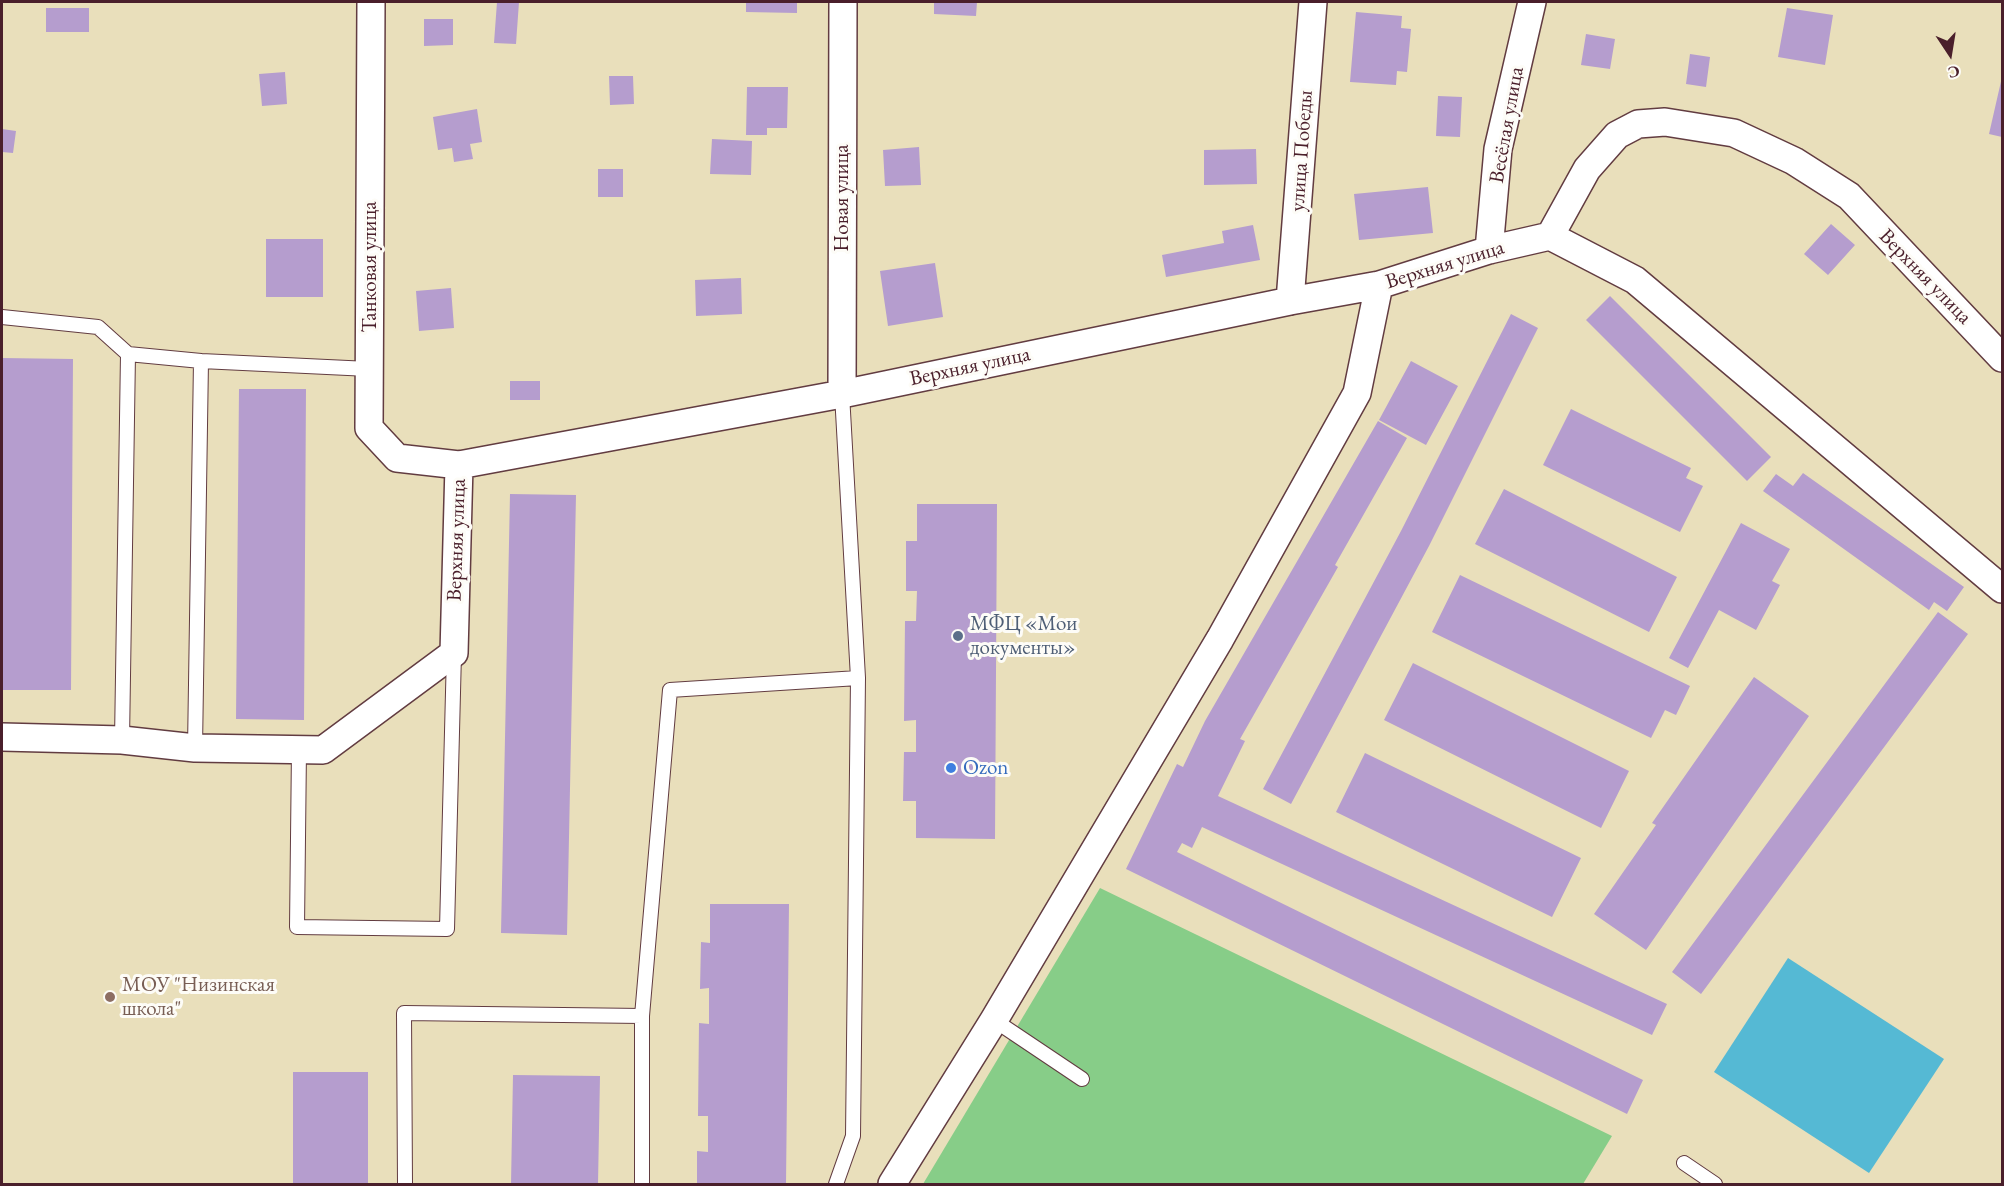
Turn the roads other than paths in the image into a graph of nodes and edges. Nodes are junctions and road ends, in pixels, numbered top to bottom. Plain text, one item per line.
1 (371, 2) edge
2 (843, 2) edge
3 (1313, 2) edge
4 (1532, 2) edge
5 (1550, 236) junction
6 (1490, 250) junction
7 (1379, 285) junction
8 (1290, 301) junction
9 (2, 318) edge
10 (128, 354) junction
11 (2002, 358) edge
12 (201, 361) junction
13 (369, 369) junction
14 (842, 394) junction
15 (459, 465) junction
16 (2002, 589) edge
17 (454, 653) junction
18 (858, 678) junction
19 (2, 737) edge
20 (122, 740) junction
21 (195, 748) junction
22 (299, 749) junction
23 (642, 1016) junction
24 (994, 1020) junction
25 (1082, 1079) dead end
26 (1684, 1163) dead end
27 (405, 1185) edge
28 (642, 1185) edge
29 (836, 1185) edge
30 (892, 1185) edge
31 (1714, 1185) edge

1 - 13 street, Танковая улица
2 - 14 street, Новая улица
3 - 8 street, улица Победы
4 - 6 street, Весёлая улица
5 - 6 street, Верхняя улица
5 - 11 street, Верхняя улица
5 - 16 street
6 - 7 street, Верхняя улица
7 - 8 street, Верхняя улица
7 - 24 street
8 - 14 street, Верхняя улица
9 - 10 lane
10 - 12 lane
10 - 20 lane
12 - 13 lane
12 - 21 lane
13 - 15 street, Танковая улица
14 - 15 street, Верхняя улица
14 - 18 lane
15 - 17 street, Верхняя улица
17 - 22 street
17 - 22 lane
18 - 23 lane
18 - 29 lane
19 - 20 street
20 - 21 street
21 - 22 street
23 - 27 lane
23 - 28 lane
24 - 25 lane
24 - 30 street
26 - 31 lane

